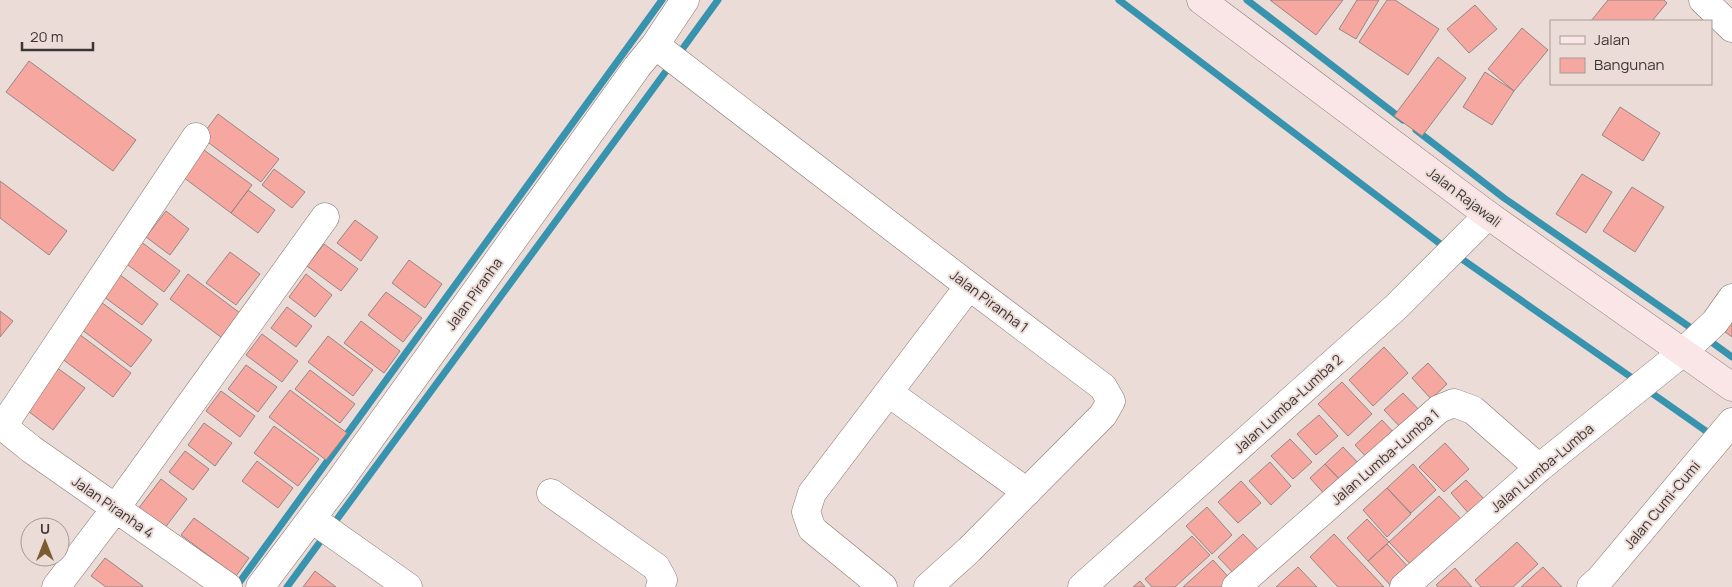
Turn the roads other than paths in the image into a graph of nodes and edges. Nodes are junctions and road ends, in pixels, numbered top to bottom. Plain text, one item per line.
1 (685, 0) edge
2 (1201, 0) edge
3 (1703, 0) edge
4 (1732, 28) edge
5 (655, 45) junction
6 (196, 137) dead end
7 (1488, 215) junction
8 (325, 217) dead end
9 (969, 286) junction
10 (1732, 298) edge
11 (1683, 352) junction
12 (1732, 387) edge
13 (889, 393) junction
14 (1732, 422) edge
15 (2, 425) edge
16 (1540, 468) junction
17 (1027, 492) junction
18 (551, 494) dead end
19 (115, 509) junction
20 (312, 519) junction
21 (1600, 584) edge
22 (56, 587) edge
23 (228, 587) edge
24 (260, 587) edge
25 (408, 587) edge
26 (660, 587) edge
27 (883, 587) edge
28 (928, 587) edge
29 (1082, 587) edge
30 (1236, 587) edge
31 (1404, 587) edge

1 - 5 street, Jalan Piranha
2 - 7 main road, Jalan Rajawali
3 - 4 street
5 - 9 street, Jalan Piranha 1
5 - 20 street, Jalan Piranha
6 - 15 street
7 - 11 main road, Jalan Rajawali
7 - 29 street, Jalan Lumba-Lumba 2
8 - 19 street
9 - 13 street
9 - 17 street, Jalan Piranha 1
10 - 11 street, Jalan Lumba-Lumba
11 - 12 main road, Jalan Rajawali
11 - 16 street, Jalan Lumba-Lumba
13 - 17 street
13 - 27 street
14 - 21 street, Jalan Cumi-Cumi
15 - 19 street, Jalan Piranha 4
16 - 30 street, Jalan Lumba-Lumba 1
16 - 31 street, Jalan Lumba-Lumba
17 - 28 street, Jalan Piranha 1
18 - 26 street
19 - 22 street
19 - 23 street, Jalan Piranha 4
20 - 24 street, Jalan Piranha
20 - 25 street

